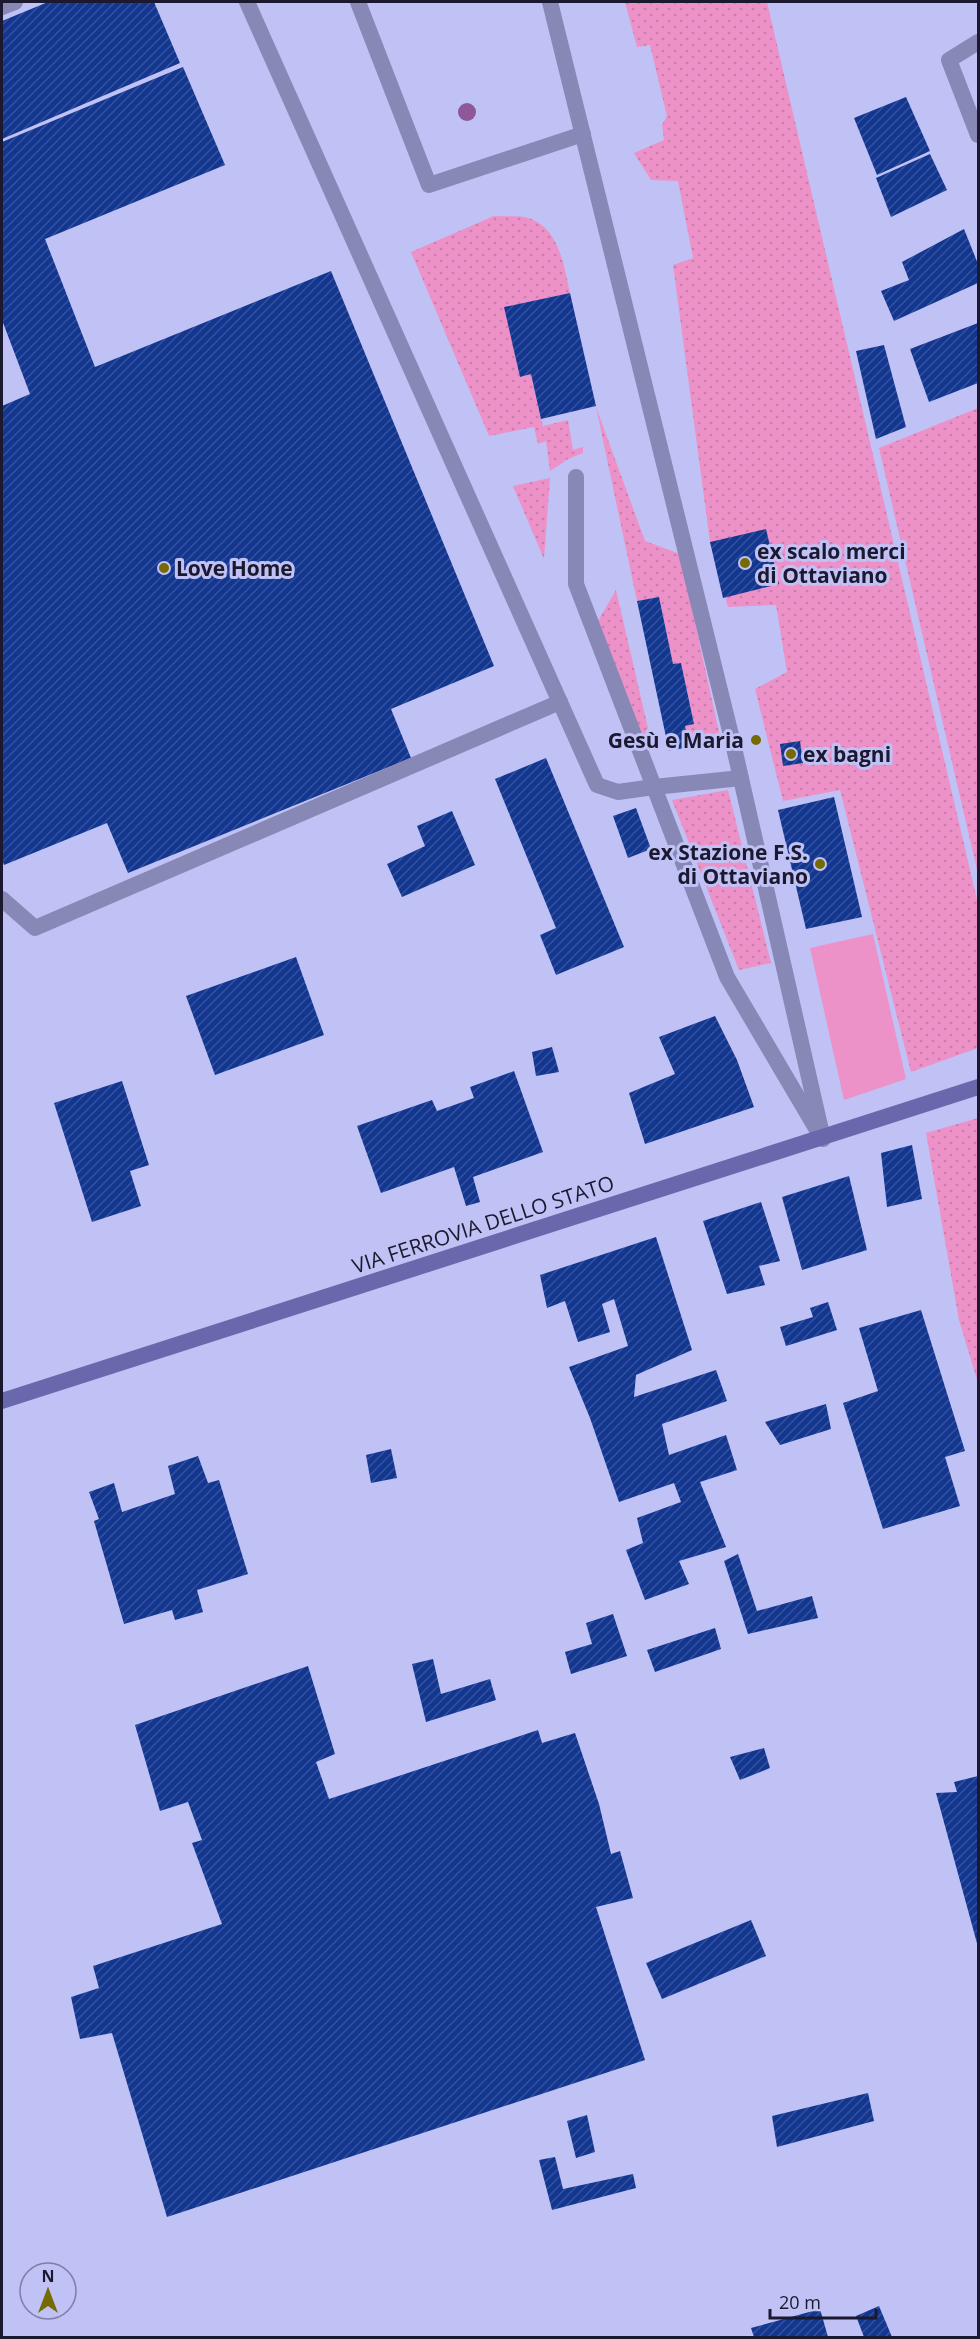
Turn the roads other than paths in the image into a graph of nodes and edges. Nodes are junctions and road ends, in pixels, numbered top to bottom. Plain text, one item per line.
1 (15, 2) edge
2 (247, 2) edge
3 (358, 2) edge
4 (550, 2) edge
5 (2, 7) edge
6 (978, 42) edge
7 (583, 134) junction
8 (978, 135) edge
9 (576, 477) dead end
10 (560, 702) junction
11 (741, 778) junction
12 (654, 787) junction
13 (2, 900) edge
14 (978, 1087) edge
15 (822, 1139) junction
16 (2, 1401) edge

1 - 5 street
2 - 10 street
3 - 7 street
4 - 7 street
6 - 8 street
7 - 11 street
9 - 12 street
10 - 12 street
10 - 13 street
11 - 12 street
11 - 15 street
12 - 15 street
14 - 15 main road, VIA FERROVIA DELLO STATO
15 - 16 main road, VIA FERROVIA DELLO STATO

